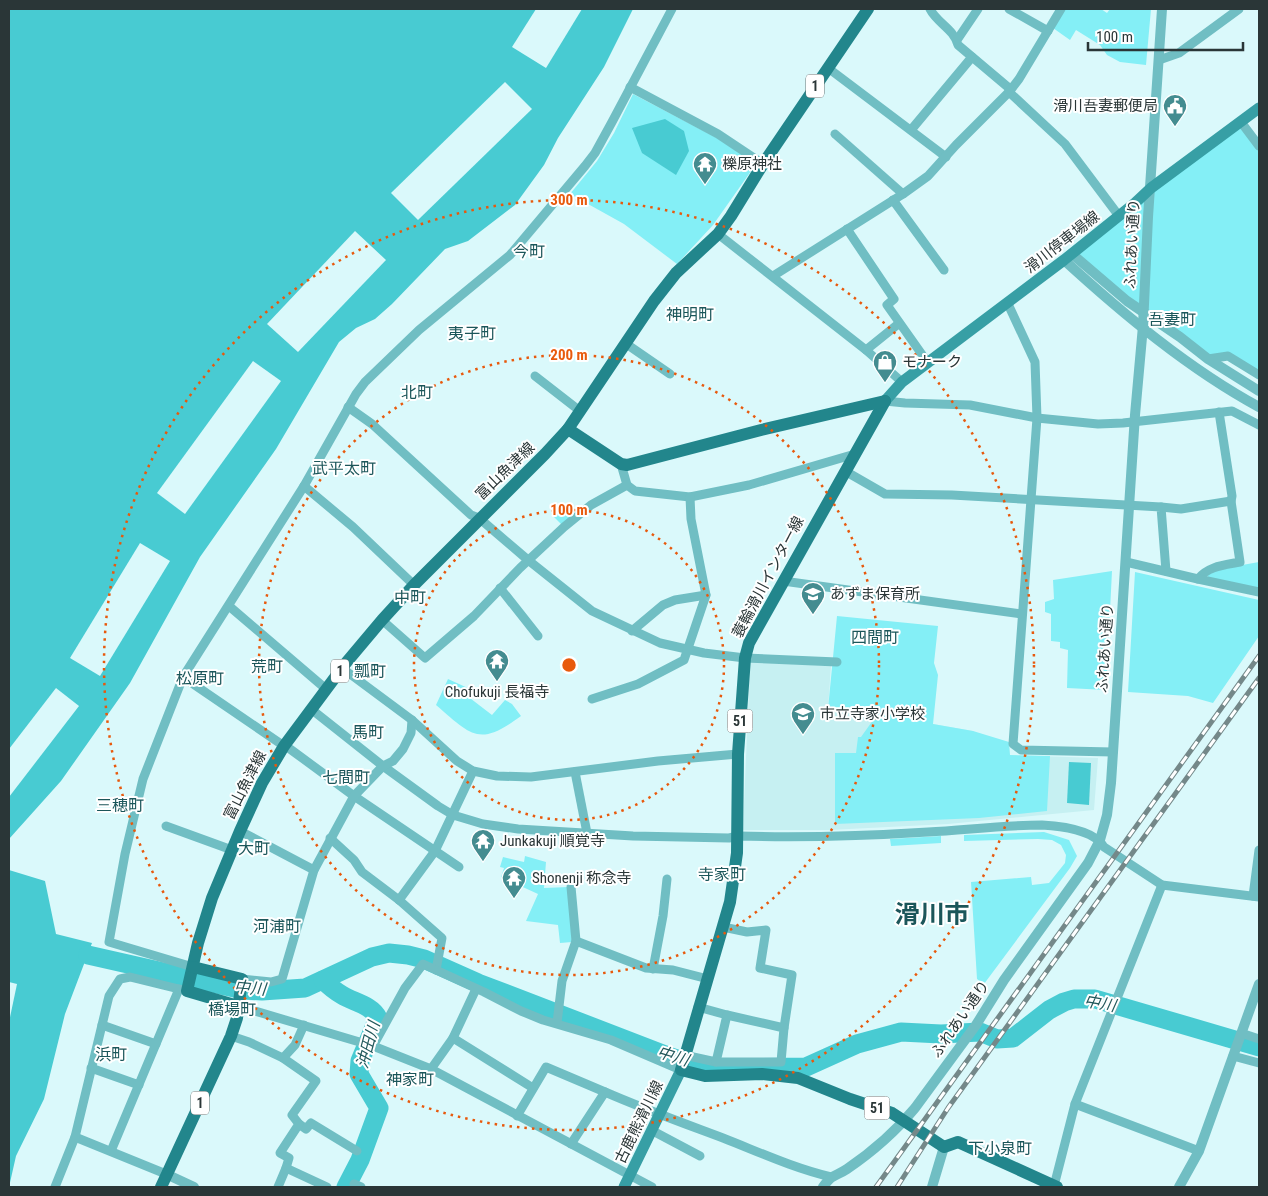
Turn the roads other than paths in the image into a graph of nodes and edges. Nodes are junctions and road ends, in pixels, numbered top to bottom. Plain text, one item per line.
1 (672, 9) edge
2 (868, 9) edge
3 (930, 9) edge
4 (978, 9) edge
5 (1009, 9) edge
6 (1061, 9) edge
7 (1162, 9) edge
8 (1239, 9) edge
9 (1048, 31) junction
10 (957, 40) junction
11 (972, 57) junction
12 (1159, 60) junction
13 (828, 68) junction
14 (630, 87) junction
15 (1009, 92) junction
16 (1259, 108) edge
17 (1241, 122) junction
18 (911, 130) junction
19 (835, 134) dead end
20 (1259, 146) edge
21 (946, 157) junction
22 (763, 164) junction
23 (1151, 188) junction
24 (903, 194) junction
25 (893, 200) junction
26 (1119, 216) junction
27 (846, 229) junction
28 (718, 234) junction
29 (1068, 257) junction
30 (944, 270) dead end
31 (773, 276) junction
32 (1008, 304) junction
33 (1144, 312) junction
34 (897, 325) dead end
35 (1143, 326) junction
36 (625, 343) junction
37 (866, 350) junction
38 (1208, 359) junction
39 (928, 363) junction
40 (670, 374) dead end
41 (1259, 375) edge
42 (535, 376) dead end
43 (902, 382) junction
44 (1259, 392) edge
45 (885, 400) junction
46 (348, 407) junction
47 (1259, 407) edge
48 (580, 411) junction
49 (1219, 412) junction
50 (1037, 418) junction
51 (1134, 422) junction
52 (1259, 425) edge
53 (568, 429) junction
54 (854, 454) junction
55 (621, 464) junction
56 (845, 471) junction
57 (627, 485) junction
58 (304, 486) junction
59 (690, 497) junction
60 (1031, 498) junction
61 (1231, 501) junction
62 (1129, 505) junction
63 (1161, 507) junction
64 (479, 518) junction
65 (528, 560) junction
66 (1126, 562) junction
67 (1166, 571) junction
68 (1198, 579) junction
69 (783, 581) junction
70 (414, 585) junction
71 (500, 588) junction
72 (1259, 592) edge
73 (706, 594) junction
74 (229, 606) junction
75 (1022, 614) junction
76 (382, 620) junction
77 (632, 631) junction
78 (538, 636) dead end
79 (689, 649) junction
80 (745, 658) junction
81 (837, 662) dead end
82 (342, 668) junction
83 (183, 677) junction
84 (326, 689) junction
85 (592, 699) dead end
86 (311, 709) junction
87 (412, 720) junction
88 (284, 746) junction
89 (1113, 752) junction
90 (738, 754) junction
91 (383, 766) junction
92 (473, 771) junction
93 (575, 772) junction
94 (354, 796) junction
95 (453, 815) junction
96 (166, 826) dead end
97 (240, 831) junction
98 (587, 833) junction
99 (738, 836) junction
100 (330, 838) junction
101 (1100, 840) junction
102 (232, 850) junction
103 (1259, 850) edge
104 (435, 851) junction
105 (459, 867) dead end
106 (314, 870) junction
107 (667, 879) dead end
108 (1162, 885) junction
109 (571, 887) dead end
110 (1256, 896) edge
111 (399, 900) junction
112 (723, 927) junction
113 (576, 941) junction
114 (193, 967) junction
115 (653, 969) junction
116 (436, 970) junction
117 (242, 979) junction
118 (708, 979) junction
119 (1259, 984) edge
120 (476, 989) junction
121 (183, 990) junction
122 (238, 1006) junction
123 (698, 1007) junction
124 (727, 1015) junction
125 (557, 1023) junction
126 (102, 1025) junction
127 (304, 1026) junction
128 (784, 1028) junction
129 (231, 1036) junction
130 (453, 1038) junction
131 (1240, 1038) junction
132 (1259, 1040) edge
133 (156, 1044) junction
134 (373, 1046) junction
135 (684, 1055) junction
136 (1234, 1056) junction
137 (282, 1058) junction
138 (716, 1062) junction
139 (1259, 1063) edge
140 (91, 1068) junction
141 (431, 1069) junction
142 (681, 1070) junction
143 (139, 1085) junction
144 (533, 1088) junction
145 (605, 1092) junction
146 (1075, 1104) junction
147 (659, 1115) junction
148 (517, 1116) junction
149 (905, 1120) junction
150 (299, 1124) junction
151 (651, 1130) junction
152 (75, 1137) junction
153 (571, 1144) junction
154 (944, 1147) junction
155 (111, 1151) junction
156 (357, 1151) dead end
157 (1199, 1151) junction
158 (700, 1156) dead end
159 (286, 1168) junction
160 (166, 1174) junction
161 (630, 1175) junction
162 (830, 1177) junction
163 (1056, 1186) edge
164 (55, 1187) edge
165 (160, 1187) edge
166 (194, 1187) edge
167 (278, 1187) edge
168 (327, 1187) edge
169 (624, 1187) edge
170 (652, 1187) edge
171 (823, 1187) edge
172 (932, 1187) edge
173 (1179, 1187) edge

1 - 14 street
2 - 13 main road, 富山魚津線 / 1
3 - 10 street
4 - 10 street
5 - 9 street
6 - 9 street
7 - 12 street, ふれあい通り
8 - 12 street
9 - 15 street
10 - 11 street
11 - 15 street
11 - 18 street
12 - 23 street, ふれあい通り
13 - 18 street
13 - 22 main road, 富山魚津線 / 1
14 - 22 street
14 - 46 street
15 - 21 street
15 - 26 street
16 - 17 main road, 滑川停車場線
17 - 20 street
17 - 23 main road, 滑川停車場線
18 - 21 street
19 - 24 street
21 - 24 street
22 - 28 main road, 富山魚津線 / 1
23 - 26 main road, 滑川停車場線
23 - 33 street, ふれあい通り
24 - 25 street
25 - 27 street
25 - 30 street
26 - 29 main road, 滑川停車場線
27 - 31 street
27 - 39 street
28 - 31 street
28 - 36 main road, 富山魚津線 / 1
29 - 32 main road, 滑川停車場線
29 - 33 street
29 - 35 street
31 - 37 street
32 - 39 main road, 滑川停車場線
32 - 50 street
33 - 35 street, ふれあい通り
33 - 38 street
34 - 37 street
35 - 47 street
35 - 51 street, ふれあい通り
36 - 40 street
36 - 48 main road, 富山魚津線 / 1
37 - 43 street
38 - 41 street
38 - 44 street
39 - 43 main road, 滑川停車場線
42 - 48 street
43 - 45 main road, 滑川停車場線
45 - 50 street
45 - 54 main road, 蓑輪滑川インター線 / 51
45 - 55 main road
46 - 58 street
46 - 64 street
48 - 53 main road, 富山魚津線 / 1
49 - 51 street
49 - 52 street
49 - 61 street
50 - 51 street
50 - 60 street
51 - 62 street, ふれあい通り
53 - 55 main road
53 - 64 main road, 富山魚津線 / 1
54 - 56 main road, 蓑輪滑川インター線 / 51
54 - 59 street
55 - 57 street
56 - 60 street
56 - 69 main road, 蓑輪滑川インター線 / 51
57 - 59 street
57 - 65 street
58 - 70 street
58 - 74 street
59 - 73 street
60 - 62 street
60 - 75 street
61 - 63 street
61 - 68 street
62 - 63 street
62 - 66 street, ふれあい通り
63 - 67 street
64 - 65 street
64 - 70 main road, 富山魚津線 / 1
65 - 71 street
65 - 77 street
66 - 67 street
66 - 89 street, ふれあい通り
67 - 68 street
68 - 72 street
69 - 75 street
69 - 80 main road, 蓑輪滑川インター線 / 51
70 - 76 main road, 富山魚津線 / 1
71 - 76 street
71 - 78 street
73 - 77 street
73 - 79 street
74 - 83 street
74 - 84 street
75 - 89 street
76 - 82 main road, 富山魚津線 / 1
77 - 79 street
79 - 80 street
79 - 85 street
80 - 81 street
80 - 90 main road, 蓑輪滑川インター線 / 51
82 - 84 main road, 富山魚津線 / 1
82 - 87 street
83 - 88 street
83 - 114 street
84 - 86 main road, 富山魚津線 / 1
86 - 88 main road, 富山魚津線 / 1
86 - 91 street
87 - 91 street
87 - 92 street
88 - 94 street
88 - 97 main road, 富山魚津線 / 1
89 - 101 street, ふれあい通り
90 - 93 street
90 - 99 main road, 蓑輪滑川インター線 / 51
91 - 94 street
91 - 95 street
92 - 93 street
92 - 95 street
93 - 98 street
94 - 100 street
94 - 104 street
95 - 98 street
95 - 104 street
96 - 102 street
97 - 102 main road, 富山魚津線 / 1
97 - 106 street
98 - 99 street
99 - 101 street
99 - 112 main road, 蓑輪滑川インター線 / 51
100 - 106 street
100 - 111 street
101 - 108 street
101 - 149 street, ふれあい通り
102 - 114 main road, 富山魚津線 / 1
103 - 110 street
104 - 105 street
104 - 111 street
106 - 117 street
107 - 115 street
108 - 110 street
108 - 146 street
109 - 113 street
111 - 116 street
112 - 118 main road, 蓑輪滑川インター線 / 51
112 - 128 street
113 - 115 street
113 - 125 street
114 - 117 main road
114 - 121 main road, 富山魚津線 / 1
115 - 118 street
116 - 120 street
116 - 134 street
117 - 122 main road, 1
118 - 123 main road, 蓑輪滑川インター線 / 51
119 - 131 street
120 - 125 street
120 - 130 street
121 - 122 main road
121 - 126 street
121 - 133 street
122 - 127 street
122 - 129 main road, 1
123 - 124 street
123 - 135 main road, 蓑輪滑川インター線 / 51
124 - 128 street
124 - 138 street
125 - 142 street
126 - 133 street
126 - 140 street
127 - 134 street
127 - 137 street
128 - 138 street
129 - 137 street
129 - 160 main road, 1
130 - 141 street
130 - 144 street
131 - 132 street
131 - 136 street
133 - 143 street
134 - 141 street
135 - 138 street
135 - 142 main road, 蓑輪滑川インター線 / 51
136 - 139 street
136 - 157 street
137 - 150 street
140 - 143 street
140 - 152 street
141 - 148 street
142 - 147 main road, 古鹿熊滑川線
142 - 149 main road, 51
143 - 155 street
144 - 145 street
144 - 148 street
145 - 147 street
145 - 153 street
146 - 157 street
146 - 163 street
147 - 151 main road, 古鹿熊滑川線
147 - 162 street
148 - 153 street
149 - 154 main road, 51
149 - 162 street, ふれあい通り
150 - 156 street
150 - 159 street
151 - 158 street
151 - 161 main road, 古鹿熊滑川線
152 - 155 street
152 - 164 street
153 - 161 street
154 - 163 main road
154 - 172 street
155 - 160 street
157 - 173 street
159 - 167 street
159 - 168 street
160 - 165 main road, 1
160 - 166 street
161 - 169 main road, 古鹿熊滑川線
161 - 170 street
162 - 171 street, ふれあい通り

